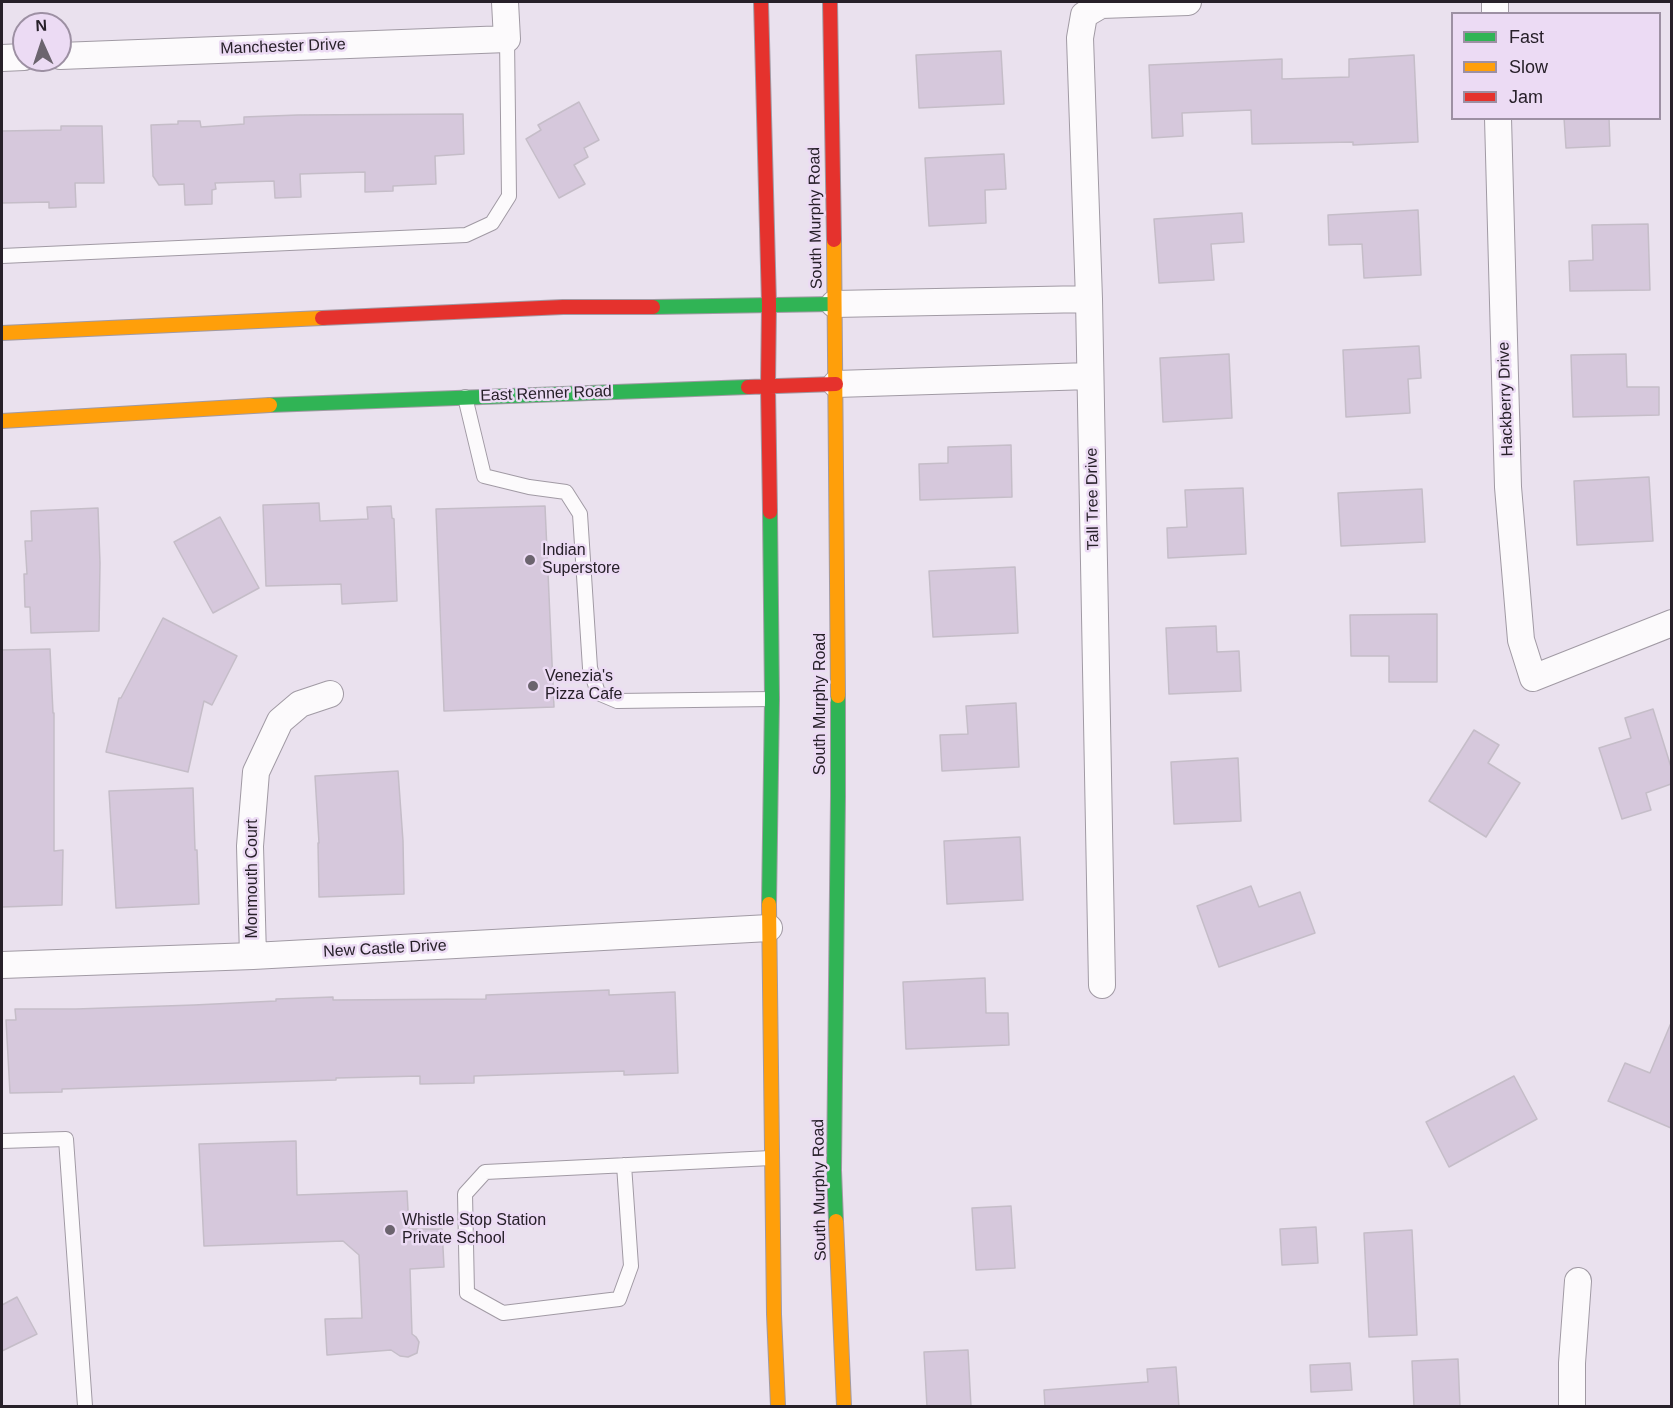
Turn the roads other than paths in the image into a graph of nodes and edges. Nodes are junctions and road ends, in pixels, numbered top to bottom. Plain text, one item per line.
1 (505, 2) edge
2 (761, 2) edge
3 (830, 2) edge
4 (1188, 2) edge
5 (507, 39) junction
6 (72, 56) edge
7 (1498, 120) edge
8 (2, 256) edge
9 (1089, 299) junction
10 (769, 304) junction
11 (834, 304) junction
12 (2, 333) edge
13 (1090, 376) junction
14 (836, 384) junction
15 (768, 387) junction
16 (465, 397) junction
17 (2, 421) edge
18 (1671, 623) edge
19 (330, 694) dead end
20 (772, 699) junction
21 (769, 928) junction
22 (254, 956) junction
23 (2, 965) edge
24 (1102, 985) dead end
25 (2, 1141) edge
26 (771, 1158) junction
27 (624, 1165) junction
28 (1578, 1281) dead end
29 (85, 1407) edge
30 (777, 1407) edge
31 (844, 1407) edge
32 (1572, 1407) edge

1 - 5 street
2 - 10 main road
3 - 11 main road, South Murphy Road
4 - 9 street, Tall Tree Drive
5 - 6 street, Manchester Drive
5 - 8 lane
7 - 18 street, Hackberry Drive
9 - 11 street
9 - 13 street, Tall Tree Drive
10 - 11 main road
10 - 12 main road
10 - 15 main road
11 - 14 main road, South Murphy Road
13 - 14 street, East Renner Road
13 - 24 street, Tall Tree Drive
14 - 15 main road, East Renner Road
14 - 31 main road, South Murphy Road
15 - 16 main road, East Renner Road
15 - 20 main road
16 - 17 main road, East Renner Road
16 - 20 lane
19 - 22 street, Monmouth Court
20 - 21 main road
21 - 22 street, New Castle Drive
21 - 26 main road
22 - 23 street, New Castle Drive
25 - 29 lane
26 - 27 lane
26 - 30 main road
27 - 27 lane
28 - 32 street

